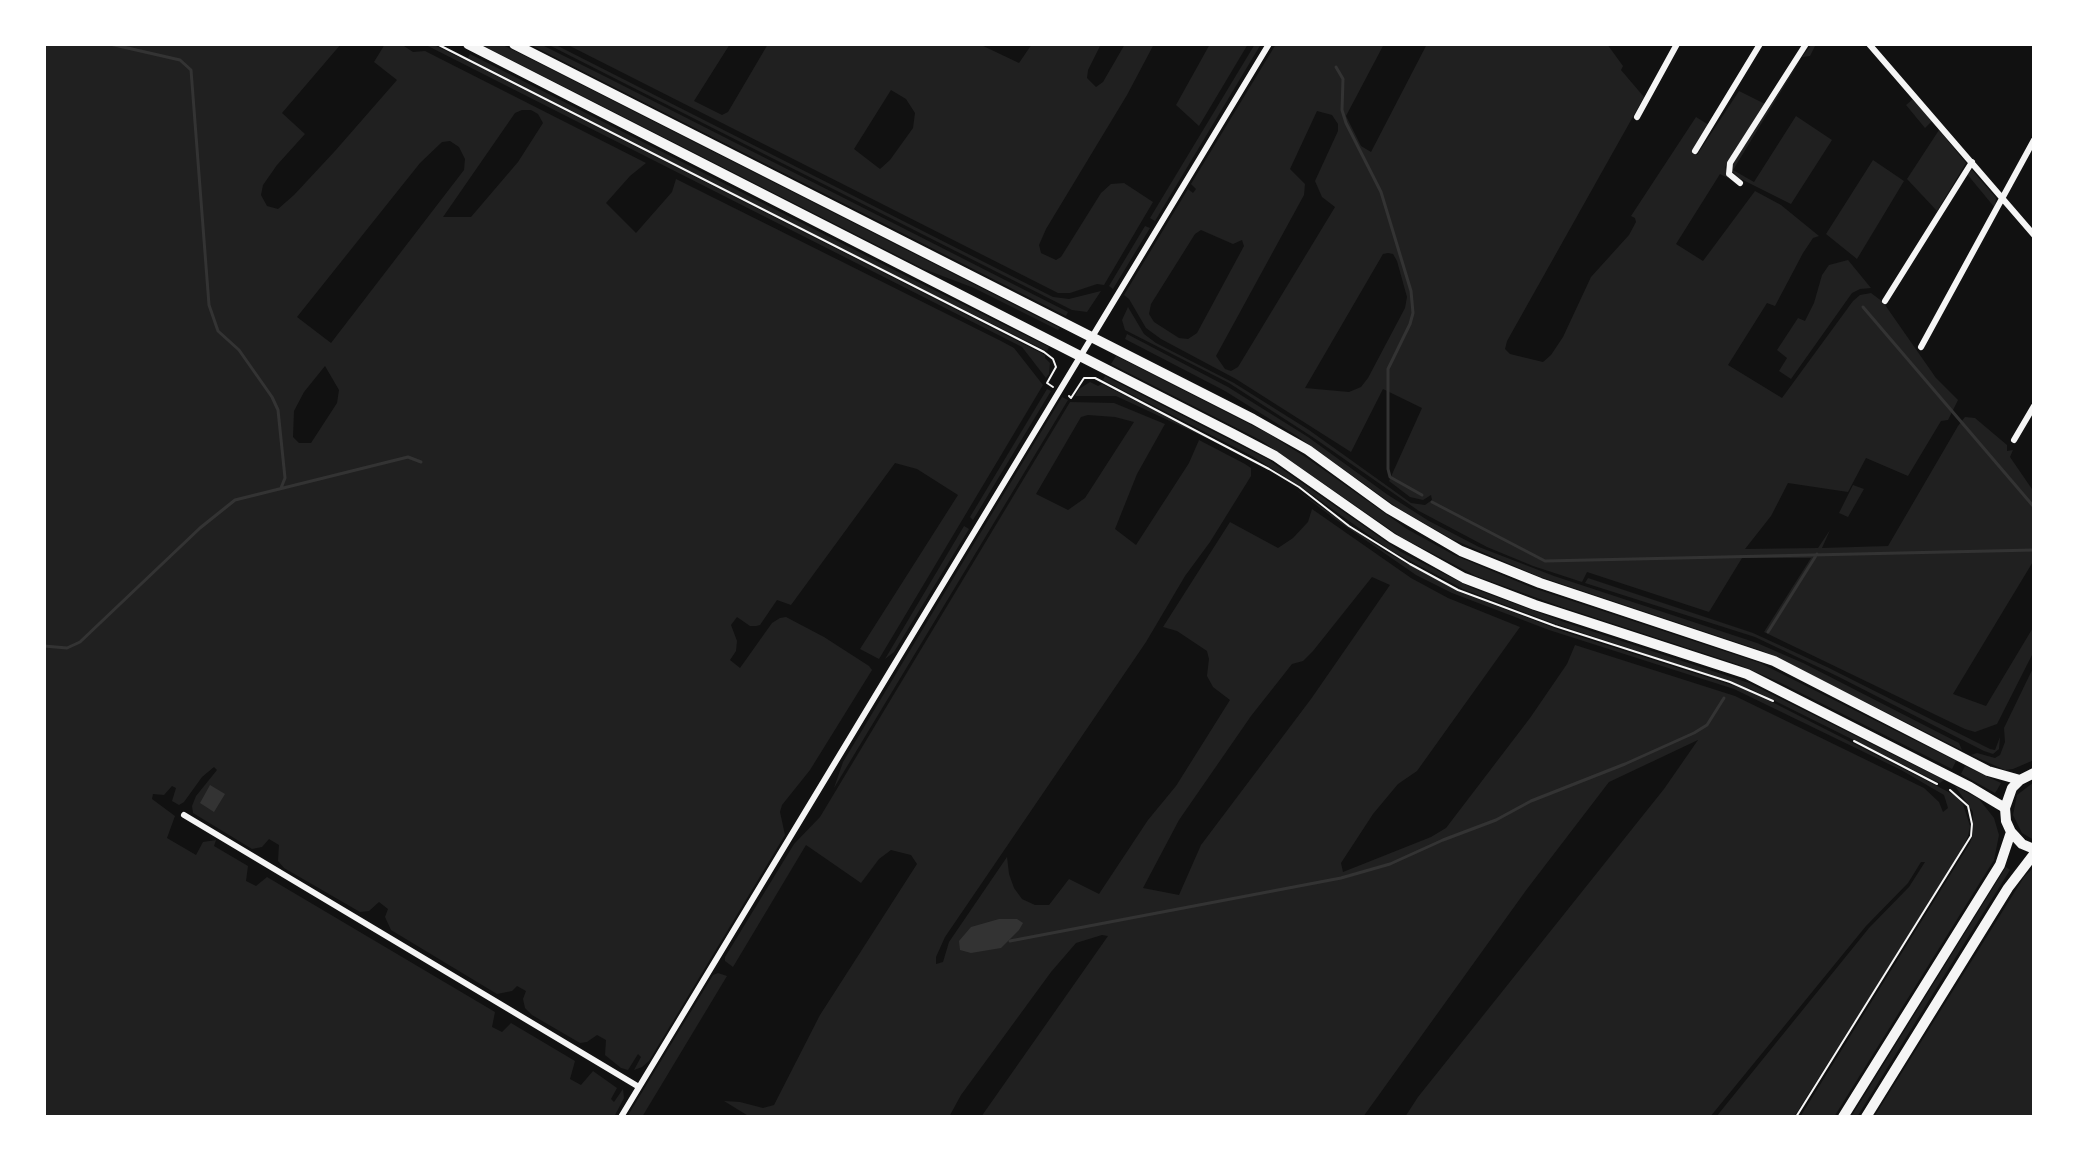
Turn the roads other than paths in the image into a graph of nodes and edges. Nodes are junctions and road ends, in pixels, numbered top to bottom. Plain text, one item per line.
1 (468, 44) edge
2 (514, 44) edge
3 (1269, 44) edge
4 (1677, 44) edge
5 (1760, 44) edge
6 (1806, 44) edge
7 (1869, 44) edge
8 (1637, 117) dead end
9 (2034, 140) edge
10 (1695, 151) dead end
11 (1972, 162) junction
12 (1740, 183) dead end
13 (2003, 198) junction
14 (2034, 235) edge
15 (1885, 301) dead end
16 (1091, 337) junction
17 (1921, 347) dead end
18 (1080, 355) junction
19 (2034, 406) edge
20 (2014, 440) dead end
21 (2034, 773) edge
22 (2020, 780) junction
23 (2005, 808) junction
24 (184, 815) dead end
25 (2011, 832) junction
26 (2034, 851) edge
27 (639, 1087) junction
28 (621, 1117) edge
29 (1843, 1117) edge
30 (1866, 1117) edge

1 - 18 main road
2 - 16 main road
3 - 16 street
4 - 8 street
5 - 10 street
6 - 12 street
7 - 11 street
9 - 13 street
11 - 13 street
11 - 15 street
13 - 14 street
13 - 17 street
16 - 18 street
16 - 22 main road
18 - 23 main road
18 - 27 street
19 - 20 street
21 - 22 main road
22 - 23 main road
23 - 25 main road
24 - 27 street
25 - 26 main road
25 - 29 main road
26 - 30 main road
27 - 28 street

